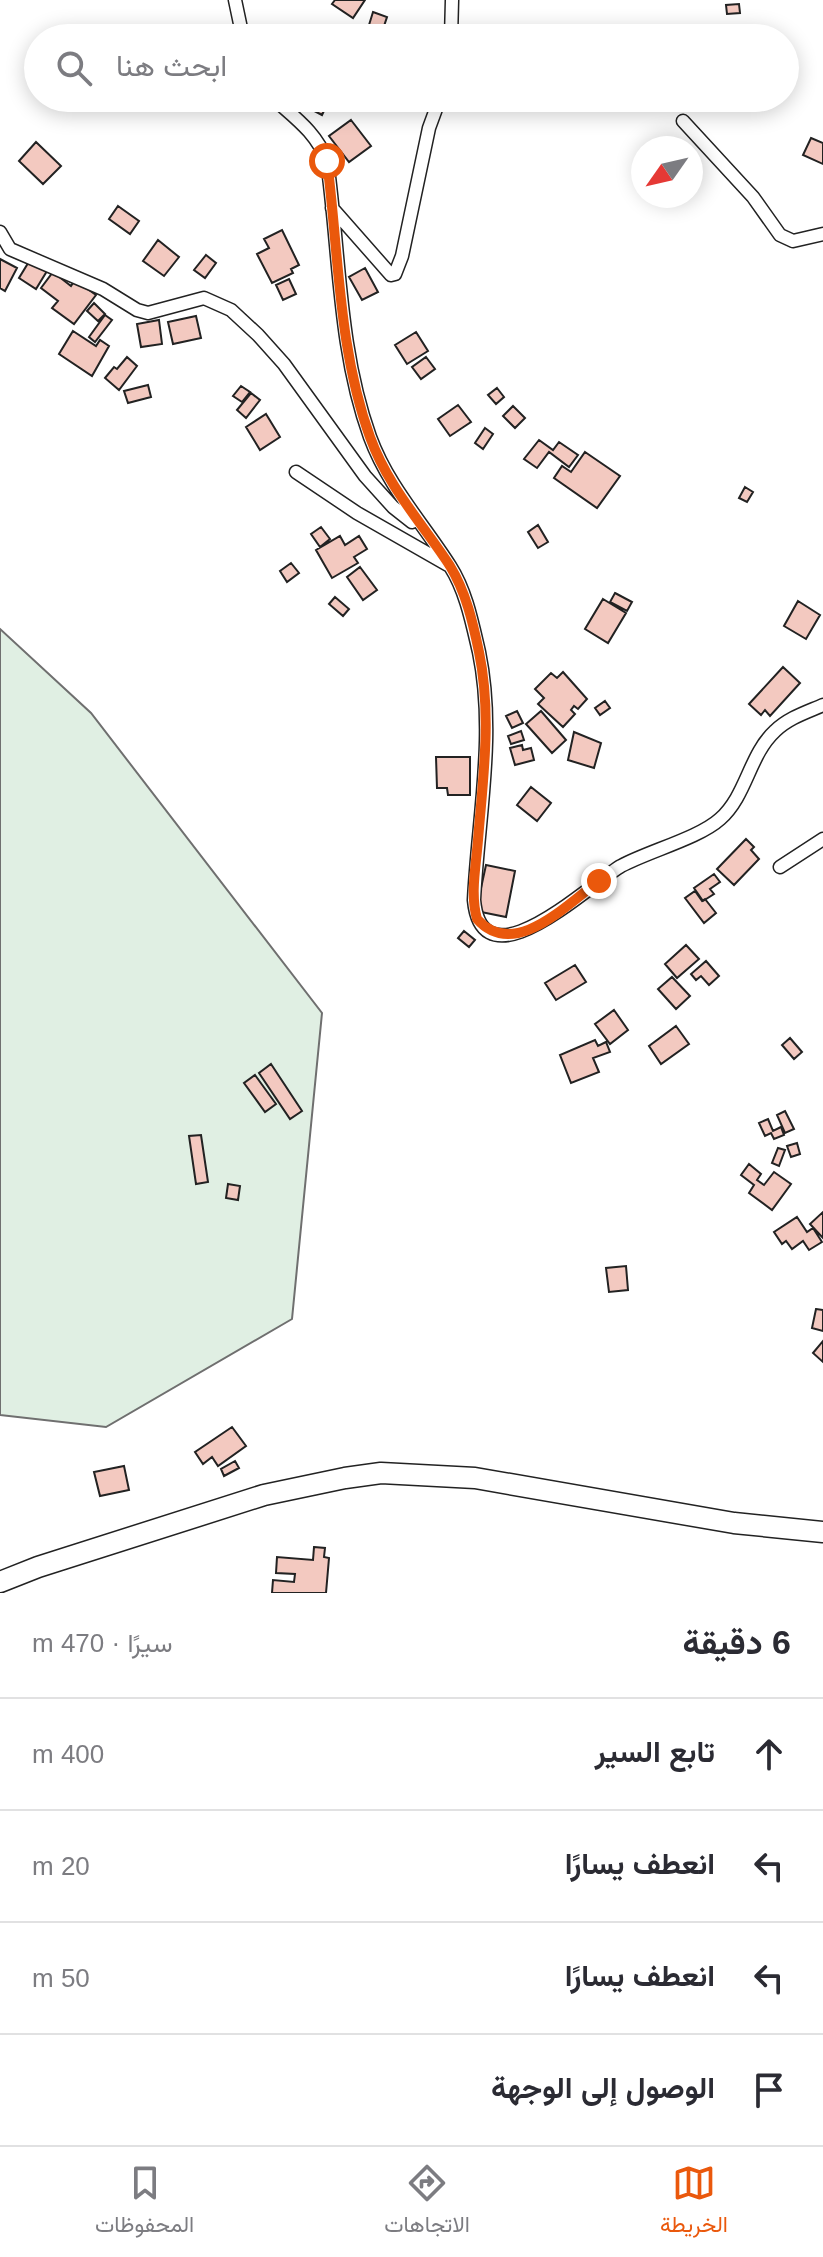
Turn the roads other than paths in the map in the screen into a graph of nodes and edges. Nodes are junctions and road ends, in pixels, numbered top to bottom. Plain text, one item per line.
1 (235, 0) edge
2 (452, 0) edge
3 (240, 24) edge
4 (451, 24) edge
5 (289, 112) edge
6 (435, 112) edge
7 (683, 121) dead end
8 (332, 208) junction
9 (0, 232) edge
10 (823, 234) edge
11 (296, 472) dead end
12 (422, 528) junction
13 (450, 567) junction
14 (823, 705) edge
15 (823, 839) edge
16 (780, 867) dead end
17 (823, 1532) edge
18 (0, 1582) edge

1 - 3 street
2 - 4 street
5 - 8 street
6 - 8 street
7 - 10 street
8 - 12 street
9 - 12 street
11 - 13 street
12 - 13 street
13 - 14 street
15 - 16 street
17 - 18 main road

